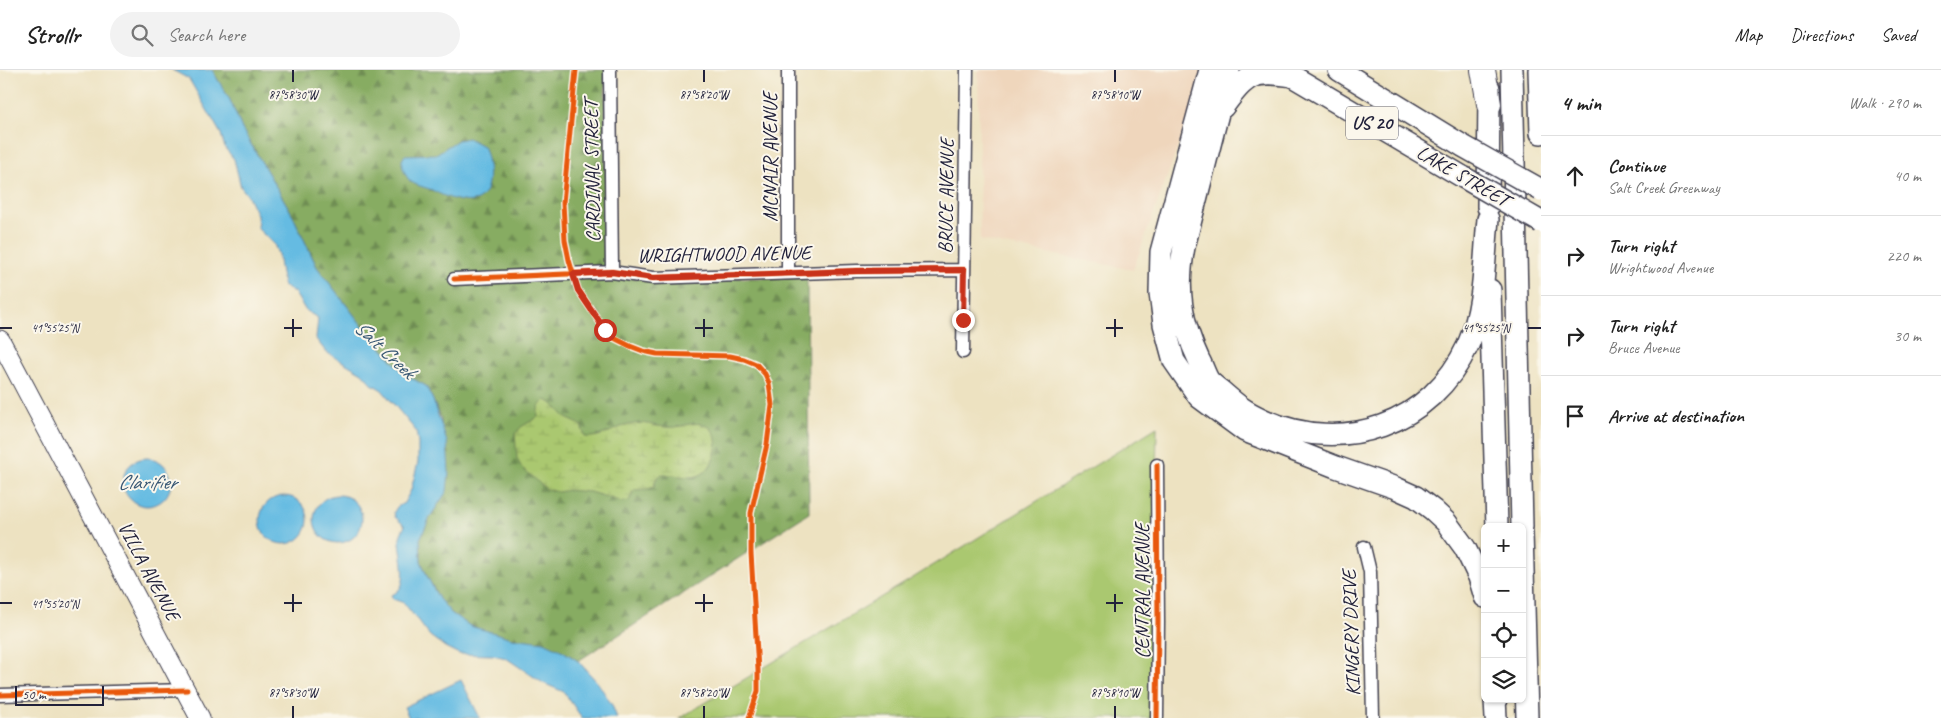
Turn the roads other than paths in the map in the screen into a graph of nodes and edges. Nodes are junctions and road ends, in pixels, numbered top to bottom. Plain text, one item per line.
1 (610, 70) edge
2 (788, 70) edge
3 (967, 70) edge
4 (1210, 70) edge
5 (1229, 70) edge
6 (1339, 70) edge
7 (1483, 70) edge
8 (1488, 70) edge
9 (1512, 70) edge
10 (1539, 70) edge
11 (1287, 73) edge
12 (1489, 104) junction
13 (1219, 113) junction
14 (1541, 133) edge
15 (1541, 190) edge
16 (1488, 218) junction
17 (1541, 222) edge
18 (964, 270) junction
19 (612, 272) junction
20 (788, 273) junction
21 (454, 279) dead end
22 (0, 340) edge
23 (962, 352) dead end
24 (1157, 464) dead end
25 (1497, 523) edge
26 (1522, 523) edge
27 (1364, 546) dead end
28 (1523, 568) edge
29 (1481, 584) edge
30 (186, 690) junction
31 (0, 695) edge
32 (1495, 703) edge
33 (1504, 703) edge
34 (200, 718) edge
35 (1157, 718) edge
36 (1373, 718) edge
37 (1496, 718) edge
38 (1505, 718) edge
39 (1527, 718) edge

1 - 19 street, CARDINAL STREET
2 - 20 street, MCNAIR AVENUE
3 - 18 street, BRUCE AVENUE
4 - 29 main road
5 - 13 main road
6 - 15 main road, LAKE STREET / US 20, bridge
7 - 12 highway
8 - 12 main road
9 - 26 main road
10 - 14 main road
11 - 13 main road
11 - 17 main road, LAKE STREET / US 20, bridge
12 - 16 main road
13 - 16 main road
16 - 25 main road
18 - 20 street, WRIGHTWOOD AVENUE
18 - 23 street, BRUCE AVENUE
19 - 20 street, WRIGHTWOOD AVENUE
19 - 21 street, WRIGHTWOOD AVENUE
22 - 30 main road, VILLA AVENUE
24 - 35 street, CENTRAL AVENUE
27 - 36 street, KINGERY DRIVE
28 - 39 main road
30 - 31 street
30 - 34 main road, VILLA AVENUE
32 - 37 main road
33 - 38 main road

